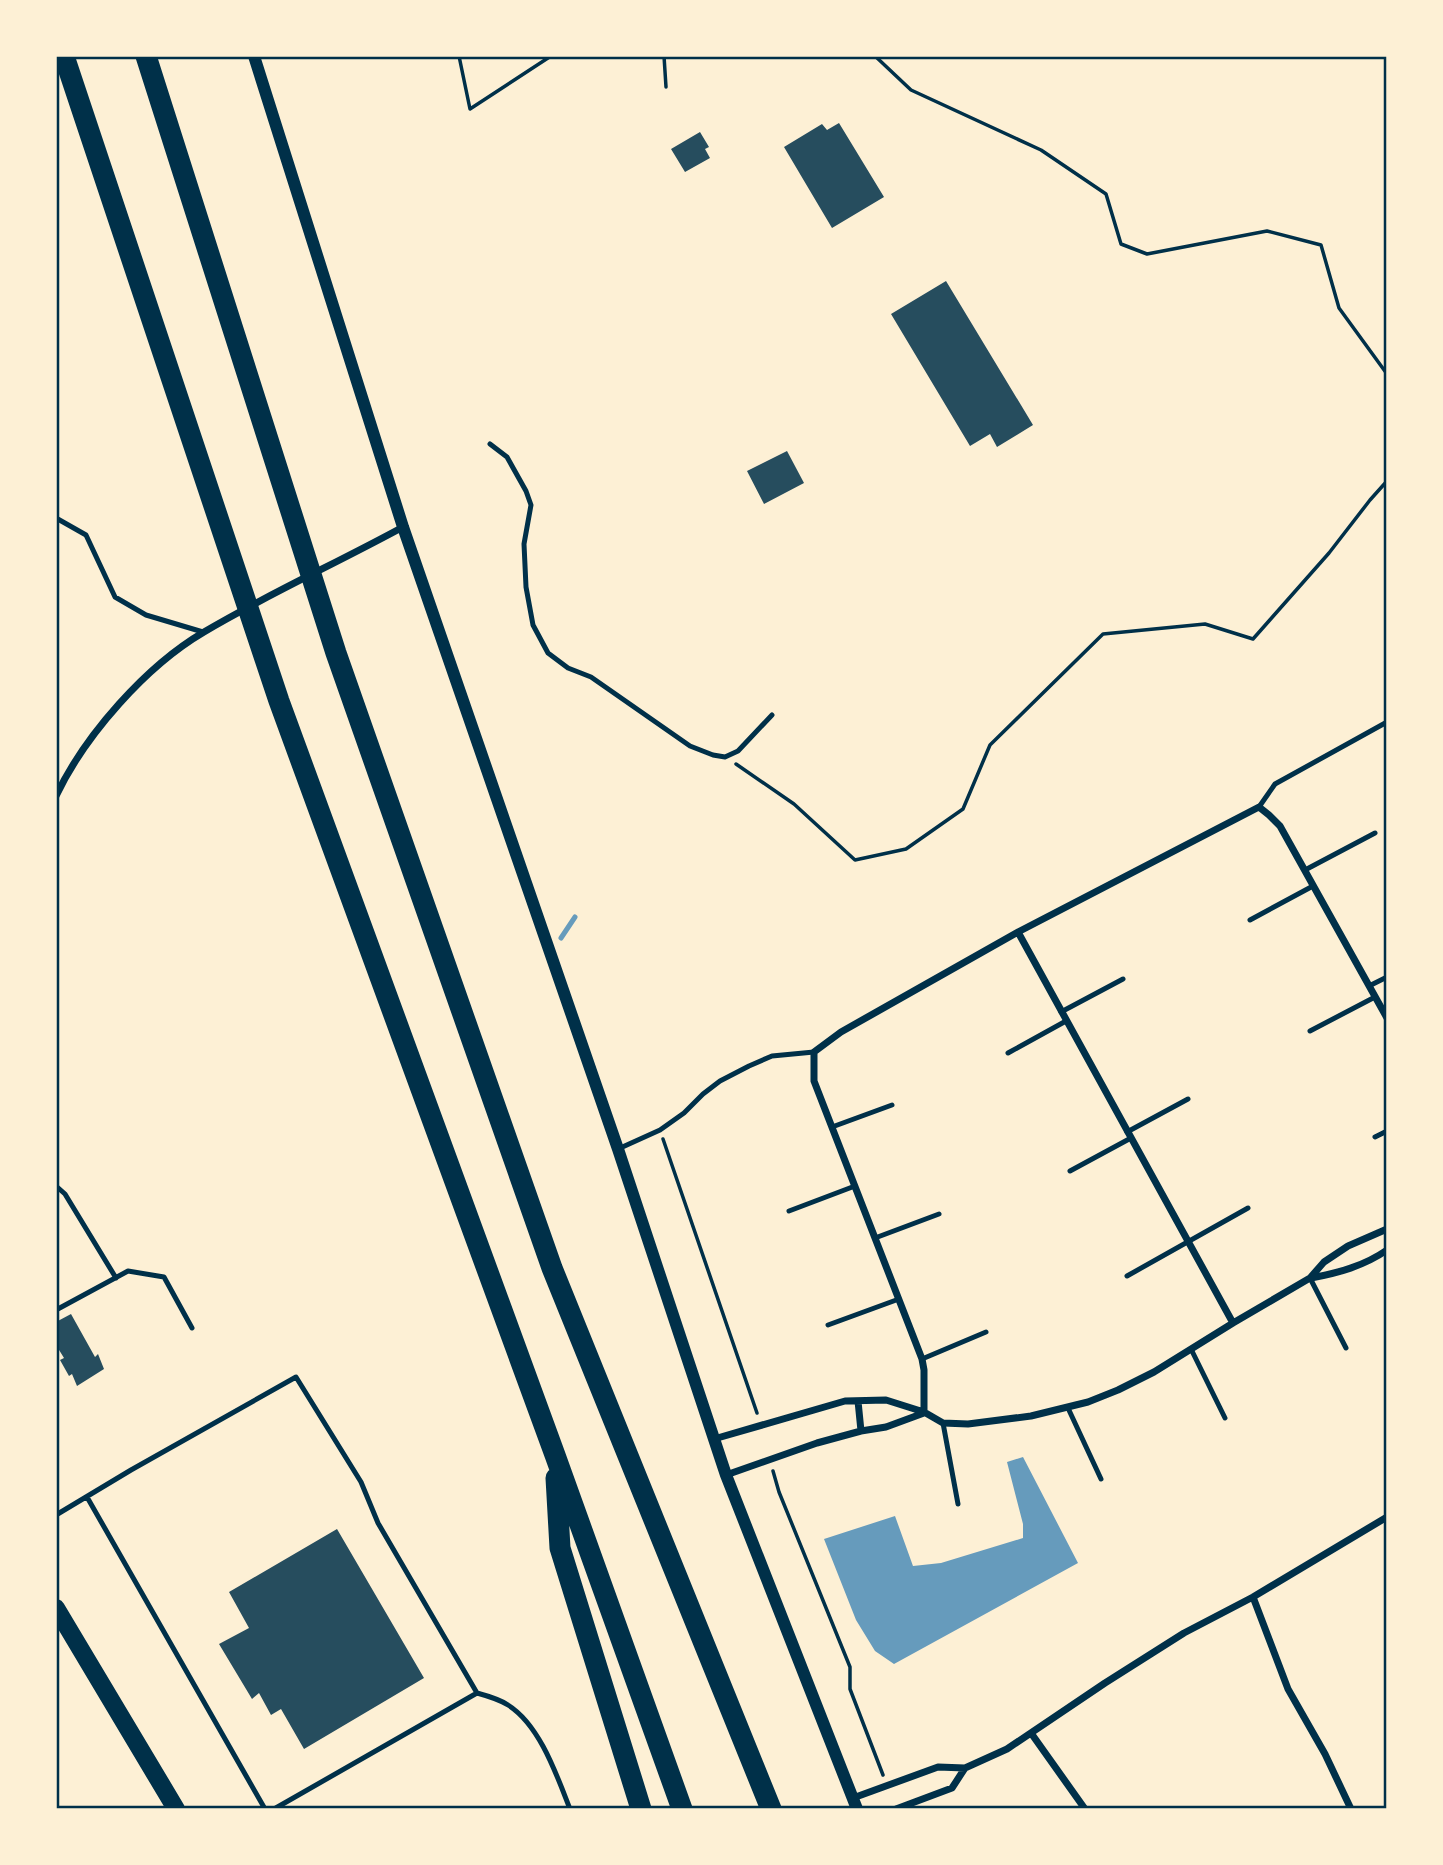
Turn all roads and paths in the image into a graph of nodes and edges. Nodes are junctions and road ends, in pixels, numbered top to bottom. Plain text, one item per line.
1 (64, 56) edge
2 (146, 56) edge
3 (254, 56) edge
4 (459, 56) edge
5 (551, 56) edge
6 (664, 56) edge
7 (875, 56) edge
8 (666, 88) dead end
9 (1387, 374) edge
10 (490, 444) dead end
11 (1387, 481) edge
12 (56, 518) edge
13 (403, 527) junction
14 (203, 632) junction
15 (772, 715) dead end
16 (1387, 722) edge
17 (726, 757) junction
18 (56, 796) edge
19 (1259, 807) junction
20 (1375, 833) dead end
21 (1305, 870) junction
22 (1313, 886) junction
23 (1250, 920) dead end
24 (1017, 932) junction
25 (1387, 977) edge
26 (1123, 979) dead end
27 (1370, 986) junction
28 (1375, 997) junction
29 (1061, 1012) junction
30 (1387, 1018) edge
31 (1066, 1021) junction
32 (1310, 1031) dead end
33 (814, 1052) junction
34 (1008, 1053) dead end
35 (1188, 1099) dead end
36 (892, 1105) dead end
37 (832, 1127) junction
38 (660, 1130) junction
39 (1387, 1131) edge
40 (1129, 1135) junction
41 (1375, 1137) dead end
42 (618, 1149) junction
43 (1070, 1171) dead end
44 (56, 1186) edge
45 (855, 1186) junction
46 (1248, 1208) dead end
47 (789, 1211) dead end
48 (939, 1214) dead end
49 (1387, 1229) edge
50 (875, 1238) junction
51 (1188, 1242) junction
52 (1387, 1250) edge
53 (1127, 1276) dead end
54 (116, 1278) junction
55 (1310, 1278) junction
56 (899, 1299) junction
57 (56, 1310) edge
58 (1233, 1323) junction
59 (828, 1325) dead end
60 (192, 1328) dead end
61 (986, 1332) dead end
62 (1346, 1348) dead end
63 (1191, 1349) junction
64 (922, 1359) junction
65 (858, 1401) junction
66 (1068, 1408) junction
67 (924, 1412) junction
68 (1225, 1418) dead end
69 (943, 1423) junction
70 (760, 1424) junction
71 (861, 1431) junction
72 (714, 1438) junction
73 (555, 1455) junction
74 (769, 1459) junction
75 (726, 1475) junction
76 (1101, 1479) dead end
77 (86, 1497) junction
78 (958, 1504) dead end
79 (56, 1515) edge
80 (1387, 1517) edge
81 (1253, 1597) junction
82 (56, 1608) edge
83 (477, 1693) junction
84 (1031, 1733) junction
85 (875, 1756) dead end
86 (965, 1768) junction
87 (855, 1804) edge
88 (176, 1809) edge
89 (265, 1809) edge
90 (274, 1809) edge
91 (570, 1809) edge
92 (641, 1809) edge
93 (682, 1809) edge
94 (771, 1809) edge
95 (896, 1809) edge
96 (1085, 1809) edge
97 (1351, 1809) edge

1 - 73 highway
2 - 94 highway
3 - 13 street
4 - 5 path
6 - 8 path
7 - 9 path
10 - 17 lane
11 - 17 path
12 - 14 lane
13 - 14 street
13 - 42 street
14 - 18 street
15 - 17 lane
16 - 19 lane
19 - 21 street
19 - 24 street
20 - 21 lane
21 - 22 street
22 - 23 lane
22 - 27 street
24 - 29 street
24 - 33 street
25 - 27 lane
26 - 29 lane
27 - 28 street
28 - 30 street
28 - 32 lane
29 - 31 street
31 - 34 lane
31 - 40 street
33 - 37 street
33 - 38 lane
35 - 40 lane
36 - 37 lane
37 - 45 street
38 - 42 lane
38 - 70 path
39 - 41 lane
40 - 43 lane
40 - 51 street
42 - 72 street
44 - 54 lane
45 - 47 lane
45 - 50 street
46 - 51 lane
48 - 50 lane
49 - 55 street
50 - 56 street
51 - 53 lane
51 - 58 street
52 - 55 street
54 - 57 lane
54 - 60 lane
55 - 58 street
55 - 62 lane
56 - 59 lane
56 - 64 street
58 - 63 street
61 - 64 lane
63 - 66 street
63 - 68 lane
64 - 67 street
65 - 67 street
65 - 70 street
65 - 71 street
66 - 69 street
66 - 76 lane
67 - 69 street
67 - 71 street
69 - 78 lane
70 - 72 street
71 - 74 street
72 - 75 street
73 - 92 highway
73 - 93 highway
74 - 75 street
74 - 85 path
75 - 87 street
77 - 79 lane
77 - 83 lane
77 - 89 lane
80 - 81 street
81 - 84 street
81 - 97 street
82 - 88 main road
83 - 90 lane
83 - 91 lane
84 - 86 street
84 - 96 street
86 - 87 street
86 - 95 street

